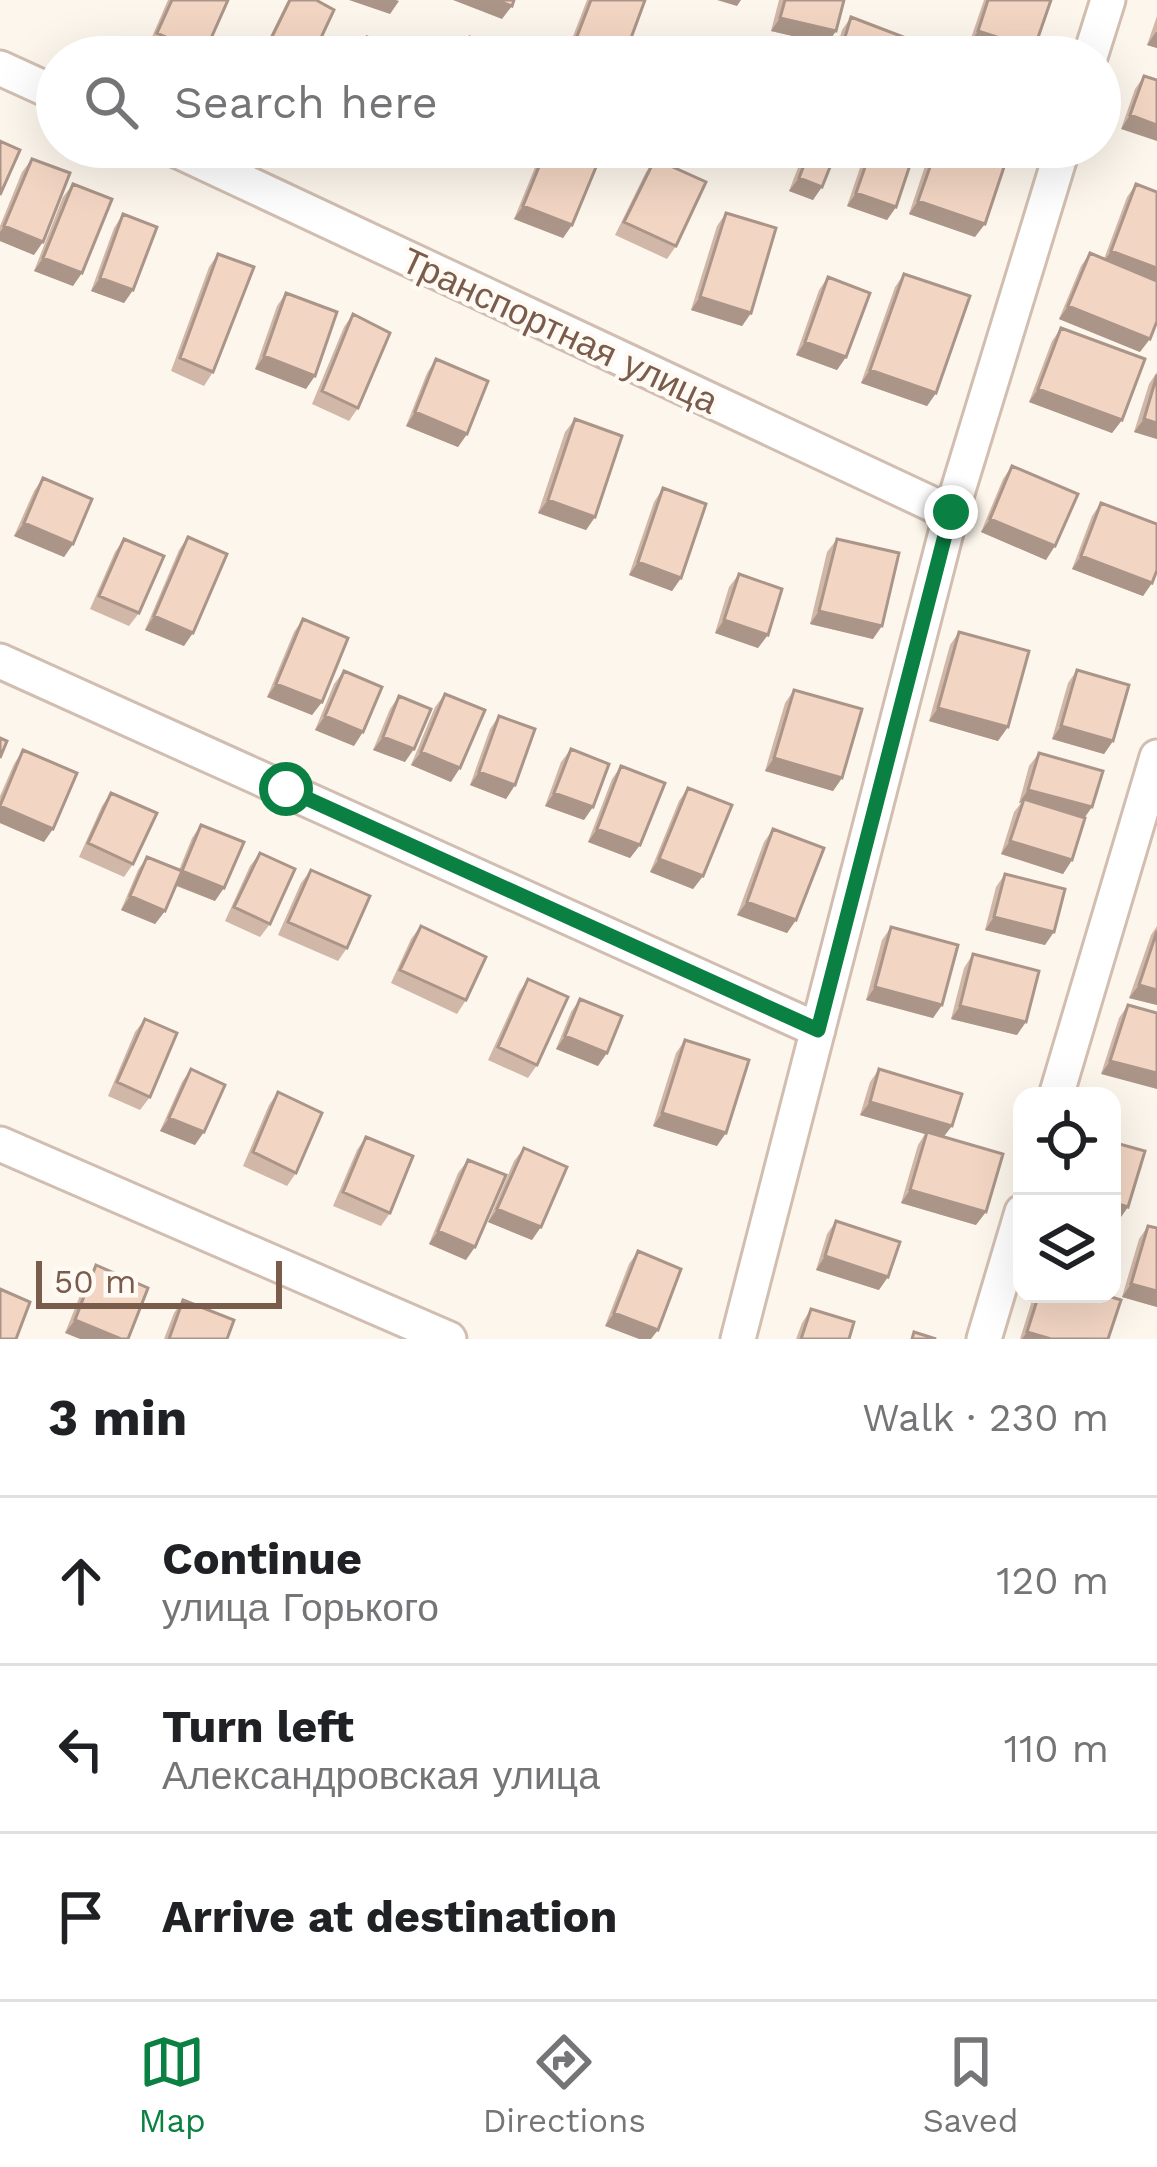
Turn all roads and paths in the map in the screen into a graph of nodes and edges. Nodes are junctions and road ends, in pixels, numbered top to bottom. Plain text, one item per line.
1 (1108, 0) edge
2 (1097, 36) edge
3 (0, 68) edge
4 (36, 84) edge
5 (215, 168) edge
6 (1057, 168) edge
7 (951, 512) junction
8 (0, 661) edge
9 (1157, 757) edge
10 (818, 1030) junction
11 (1059, 1087) edge
12 (0, 1144) edge
13 (1013, 1241) edge
14 (449, 1339) edge
15 (738, 1339) edge
16 (984, 1339) edge

1 - 2 street
3 - 4 street
5 - 7 street, Транспортная улица
6 - 7 street
7 - 10 street
8 - 10 street
9 - 11 street
10 - 15 street
12 - 14 street
13 - 16 street

